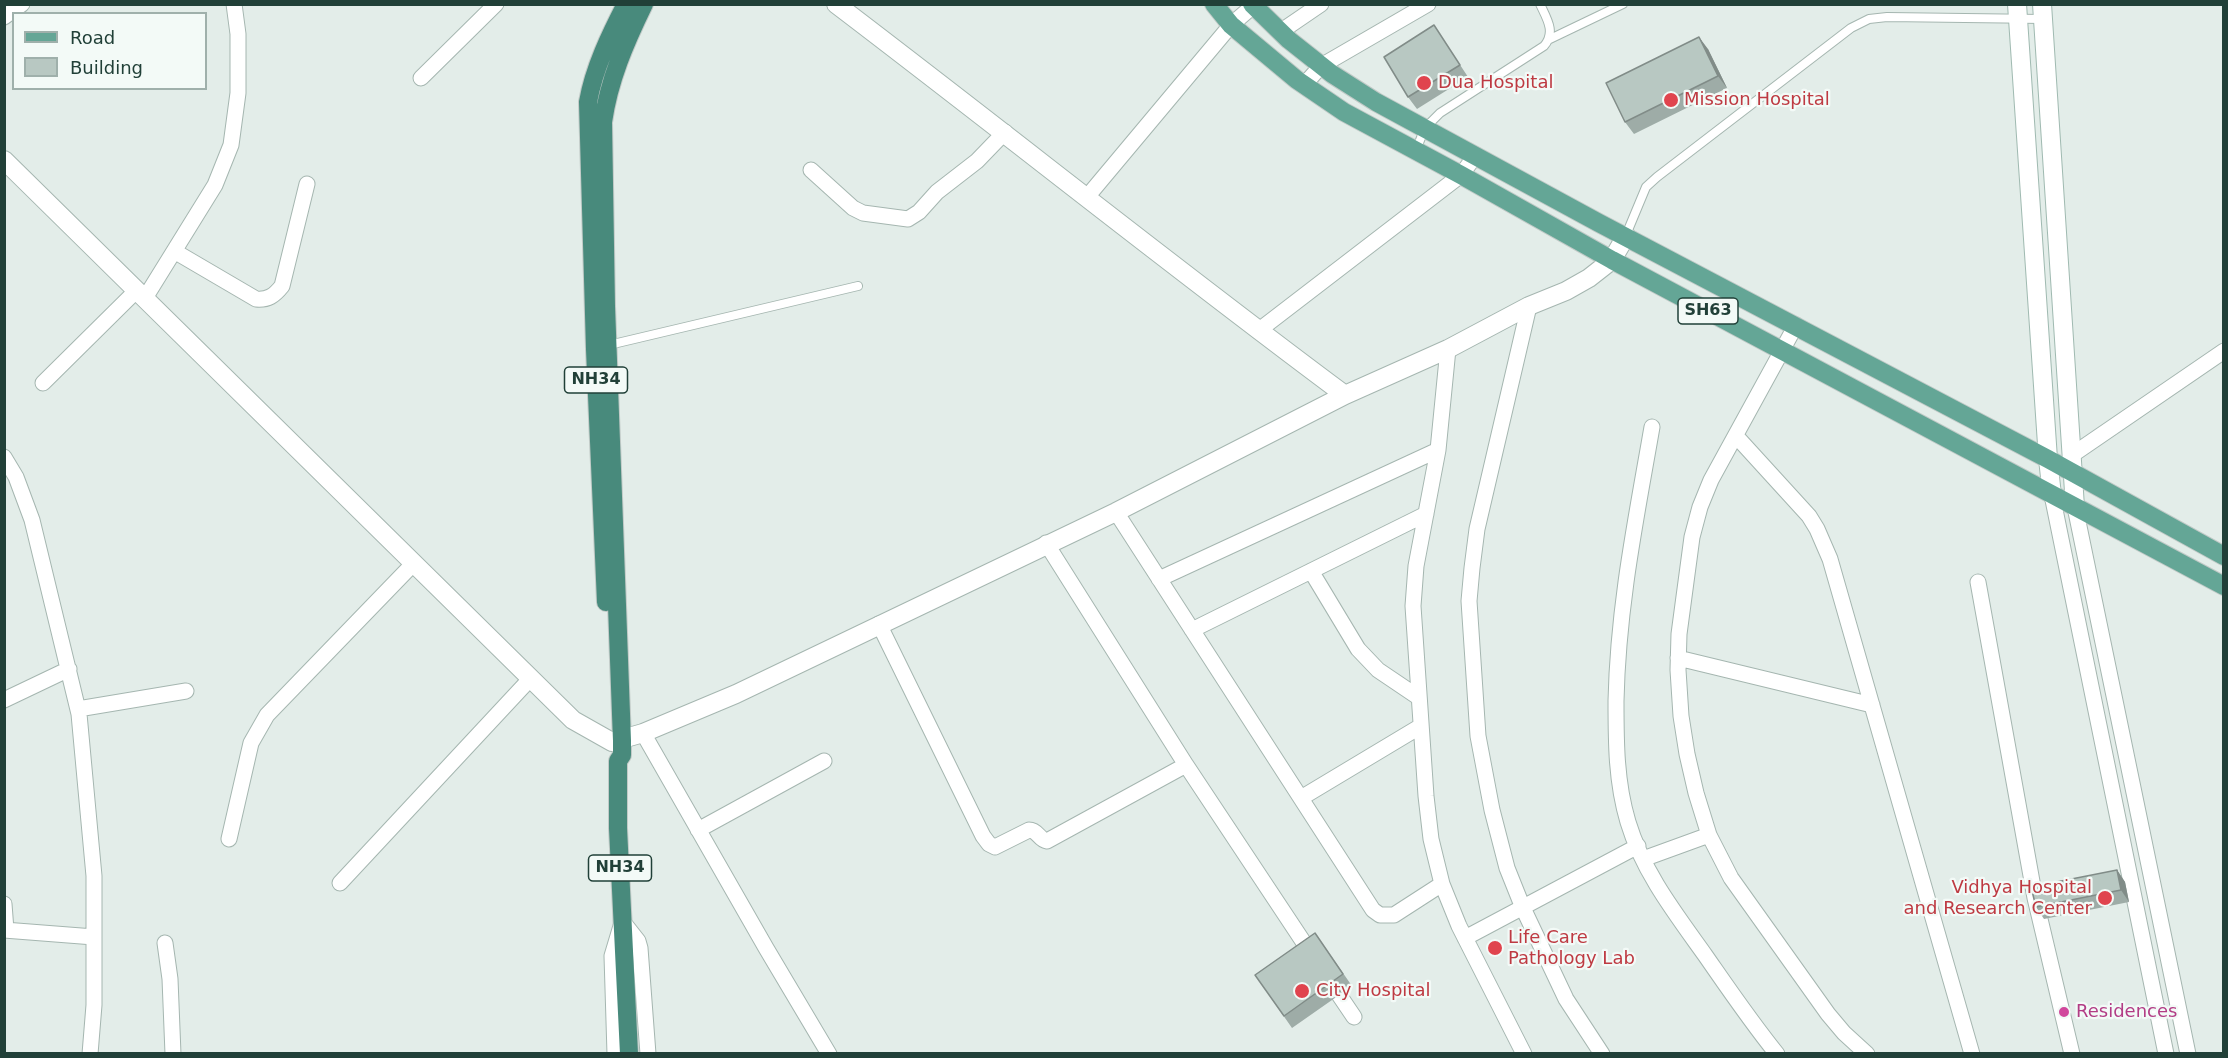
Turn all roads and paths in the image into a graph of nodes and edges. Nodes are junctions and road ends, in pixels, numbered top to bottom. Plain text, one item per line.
1 (22, 4) edge
2 (234, 4) edge
3 (496, 4) edge
4 (626, 4) edge
5 (644, 4) edge
6 (836, 4) edge
7 (1214, 4) edge
8 (1321, 4) edge
9 (1428, 4) edge
10 (1540, 4) edge
11 (1623, 4) edge
12 (1253, 5) edge
13 (2017, 12) edge
14 (2042, 12) edge
15 (4, 17) edge
16 (1231, 25) junction
17 (1280, 32) junction
18 (1550, 39) junction
19 (1322, 66) junction
20 (421, 78) dead end
21 (1304, 85) junction
22 (1425, 128) junction
23 (1005, 132) junction
24 (1415, 151) junction
25 (1476, 155) junction
26 (4, 160) edge
27 (811, 170) dead end
28 (1461, 175) junction
29 (307, 184) dead end
30 (1087, 197) junction
31 (1626, 236) junction
32 (174, 250) junction
33 (1612, 260) junction
34 (858, 286) dead end
35 (141, 294) junction
36 (1530, 306) junction
37 (1796, 325) junction
38 (1258, 331) junction
39 (602, 347) junction
40 (1448, 349) junction
41 (1783, 351) junction
42 (2223, 351) edge
43 (43, 383) dead end
44 (1346, 395) junction
45 (1652, 427) dead end
46 (1736, 436) junction
47 (1438, 450) junction
48 (4, 457) edge
49 (2048, 459) junction
50 (2072, 463) junction
51 (2052, 495) junction
52 (2075, 507) junction
53 (1116, 512) junction
54 (1426, 514) junction
55 (2195, 540) junction
56 (1046, 543) junction
57 (2223, 556) edge
58 (414, 563) junction
59 (2184, 564) junction
60 (1311, 571) junction
61 (1159, 579) junction
62 (1978, 582) dead end
63 (2223, 586) edge
64 (879, 624) junction
65 (1192, 630) junction
66 (1678, 658) junction
67 (69, 669) junction
68 (531, 678) junction
69 (186, 691) dead end
70 (1418, 697) junction
71 (4, 700) edge
72 (1872, 705) junction
73 (78, 709) junction
74 (1421, 726) junction
75 (643, 733) junction
76 (617, 742) junction
77 (824, 761) dead end
78 (1186, 765) junction
79 (2134, 791) junction
80 (2113, 795) junction
81 (1301, 798) junction
82 (698, 830) junction
83 (1709, 834) junction
84 (229, 839) dead end
85 (1640, 853) junction
86 (340, 883) dead end
87 (1442, 884) junction
88 (4, 903) edge
89 (1523, 908) junction
90 (2158, 908) junction
91 (2138, 914) junction
92 (623, 922) junction
93 (5, 930) edge
94 (94, 937) junction
95 (1465, 939) junction
96 (165, 943) dead end
97 (1354, 1017) dead end
98 (2182, 1025) junction
99 (2161, 1030) junction
100 (90, 1053) edge
101 (173, 1053) edge
102 (615, 1053) edge
103 (629, 1053) edge
104 (648, 1053) edge
105 (829, 1053) edge
106 (1524, 1053) edge
107 (1602, 1053) edge
108 (1777, 1053) edge
109 (1867, 1053) edge
110 (1972, 1053) edge
111 (2072, 1053) edge
112 (2166, 1053) edge
113 (2188, 1053) edge

1 - 15 street
2 - 32 street
3 - 20 street
4 - 39 highway, NH34
5 - 39 highway, NH34
6 - 23 street
7 - 16 main road, SH63
8 - 17 street
9 - 19 street
10 - 18 lane
11 - 18 lane
12 - 16 street
12 - 17 main road, SH63
13 - 14 lane
13 - 31 lane
13 - 49 street
14 - 50 street
16 - 21 main road, SH63
16 - 30 street
17 - 19 main road, SH63
18 - 22 lane
19 - 21 street
19 - 22 main road, SH63
21 - 24 main road, SH63
22 - 24 lane
22 - 25 main road, SH63
23 - 27 street
23 - 30 street
24 - 28 main road, SH63
25 - 28 street
25 - 31 main road, SH63
26 - 35 street
28 - 33 main road, SH63
28 - 38 street
29 - 32 street
30 - 38 street
31 - 33 street
31 - 37 main road, SH63
32 - 35 street
33 - 36 street
33 - 41 main road, SH63
34 - 39 lane
35 - 43 street
35 - 58 street
36 - 40 street
36 - 89 street
37 - 41 street
37 - 49 main road, SH63
38 - 44 street
39 - 76 highway, NH34
40 - 44 street
40 - 47 street
41 - 46 street
41 - 51 main road, SH63
42 - 50 street
44 - 53 street
45 - 85 street
46 - 66 street
46 - 72 street
47 - 54 street
47 - 61 street
48 - 67 street
49 - 50 main road, SH63
49 - 51 street
50 - 52 street
50 - 55 main road, SH63
51 - 52 main road, SH63
51 - 80 street
52 - 59 main road, SH63
52 - 79 street
53 - 56 street
53 - 61 street
54 - 60 street
54 - 70 street
55 - 57 main road, SH63
55 - 59 main road
56 - 64 street
56 - 78 street
58 - 68 street
58 - 84 street
59 - 63 main road, SH63
60 - 65 street
60 - 70 street
61 - 65 street
62 - 111 street
64 - 75 street
64 - 78 street
65 - 81 street
66 - 72 street
66 - 83 street
67 - 71 street
67 - 73 street
68 - 76 street
68 - 86 street
69 - 73 street
70 - 74 street
72 - 110 street
73 - 94 street
74 - 81 street
74 - 87 street
75 - 76 street
75 - 82 street
76 - 92 highway, NH34
77 - 82 street
78 - 97 street
79 - 80 street
79 - 90 street
80 - 91 street
81 - 87 street
82 - 105 street
83 - 85 street
83 - 109 street
85 - 89 street
85 - 108 street
87 - 95 street
88 - 93 street
89 - 95 street
89 - 107 street
90 - 91 street
90 - 98 street
91 - 99 street
92 - 102 street
92 - 103 highway, NH34
92 - 104 street
93 - 94 street
94 - 100 street
95 - 106 street
96 - 101 street
98 - 99 street
98 - 113 street
99 - 112 street

